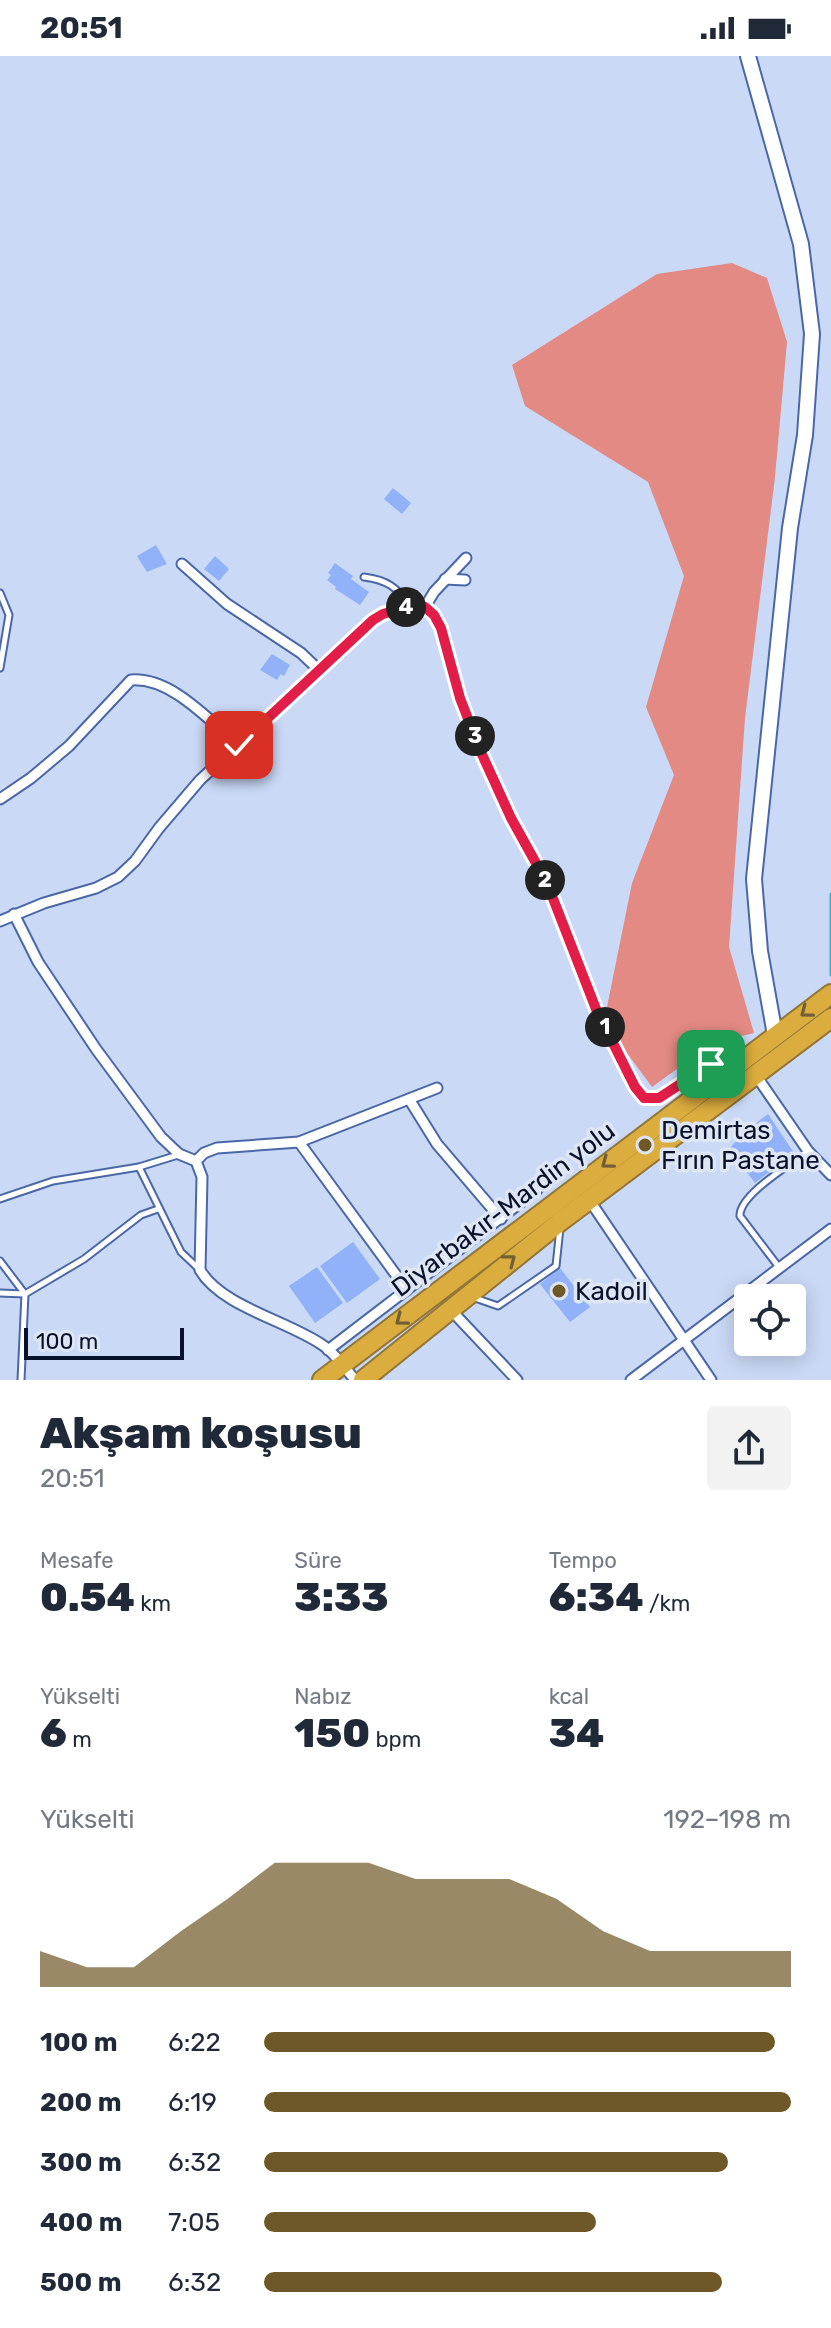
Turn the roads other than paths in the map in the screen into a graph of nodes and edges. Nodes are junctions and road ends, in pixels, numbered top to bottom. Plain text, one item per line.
1 (748, 56) edge
2 (466, 558) dead end
3 (182, 564) dead end
4 (364, 577) dead end
5 (445, 579) junction
6 (465, 580) dead end
7 (0, 593) edge
8 (410, 606) junction
9 (425, 607) junction
10 (0, 668) edge
11 (320, 671) junction
12 (239, 745) junction
13 (0, 799) edge
14 (14, 914) junction
15 (0, 921) edge
16 (831, 994) edge
17 (831, 1018) edge
18 (778, 1033) junction
19 (734, 1066) junction
20 (755, 1074) junction
21 (437, 1088) dead end
22 (409, 1099) junction
23 (299, 1142) junction
24 (808, 1151) junction
25 (179, 1154) junction
26 (196, 1161) junction
27 (139, 1167) junction
28 (831, 1175) edge
29 (537, 1190) dead end
30 (0, 1199) edge
31 (590, 1201) junction
32 (158, 1209) junction
33 (501, 1219) junction
34 (561, 1221) junction
35 (831, 1229) edge
36 (0, 1261) edge
37 (778, 1266) junction
38 (200, 1270) junction
39 (407, 1290) junction
40 (0, 1293) edge
41 (25, 1294) junction
42 (466, 1295) junction
43 (449, 1308) junction
44 (683, 1340) junction
45 (328, 1350) junction
46 (343, 1364) junction
47 (21, 1380) edge
48 (322, 1380) edge
49 (355, 1380) edge
50 (363, 1380) edge
51 (517, 1380) edge
52 (631, 1380) edge
53 (711, 1380) edge

1 - 18 street
2 - 5 street
3 - 11 street
4 - 8 lane
5 - 6 street
5 - 9 street
7 - 10 lane
8 - 9 street
8 - 11 street
9 - 19 street
11 - 12 street
12 - 13 street
12 - 14 street
14 - 15 street
14 - 25 street
16 -> 18 highway, Diyarbakır-Mardin yolu
17 - 20 highway
18 - 19 highway, Diyarbakır-Mardin yolu
19 -> 46 highway, Diyarbakır-Mardin yolu
20 - 24 street
20 - 31 highway
21 - 22 street
22 - 23 street
22 - 33 street
23 - 26 street
23 - 39 street
24 - 28 street
24 - 37 lane
25 - 26 street
25 - 27 lane
26 - 38 street
27 - 30 lane
27 - 32 lane
29 - 33 street
31 - 34 highway
31 - 44 street
32 - 38 lane
32 - 41 lane
33 - 39 street
42 -> 34 highway
34 - 42 lane
35 - 37 street
36 - 41 lane
37 - 44 street
38 - 45 street
39 - 45 street
40 - 41 lane
41 - 47 lane
42 - 43 highway
43 - 50 highway
43 - 51 street
44 - 52 street
44 - 53 street
45 - 46 street
46 - 48 highway, Diyarbakır-Mardin yolu
46 - 49 street

